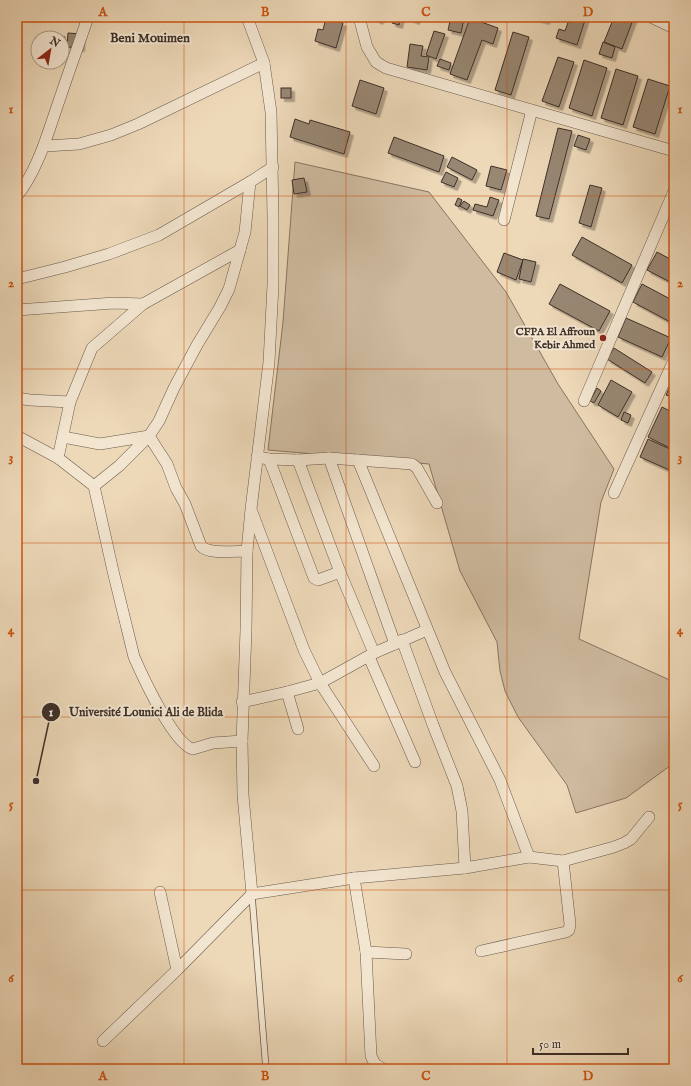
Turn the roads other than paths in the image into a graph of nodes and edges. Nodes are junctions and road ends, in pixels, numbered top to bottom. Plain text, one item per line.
1 (88, 17) edge
2 (248, 17) edge
3 (359, 17) edge
4 (651, 17) edge
5 (674, 28) edge
6 (264, 62) junction
7 (532, 110) junction
8 (45, 146) junction
9 (674, 151) edge
10 (272, 167) junction
11 (250, 182) junction
12 (674, 192) edge
13 (17, 196) edge
14 (504, 220) dead end
15 (240, 250) junction
16 (17, 279) edge
17 (142, 304) junction
18 (17, 310) edge
19 (674, 360) edge
20 (17, 398) edge
21 (584, 401) dead end
22 (70, 402) junction
23 (17, 436) edge
24 (149, 436) junction
25 (63, 437) junction
26 (257, 457) junction
27 (58, 458) junction
28 (329, 458) junction
29 (269, 459) junction
30 (298, 460) junction
31 (358, 460) junction
32 (94, 486) junction
33 (614, 493) dead end
34 (437, 503) dead end
35 (251, 509) junction
36 (247, 551) junction
37 (340, 572) junction
38 (427, 630) junction
39 (399, 642) junction
40 (371, 655) junction
41 (320, 683) junction
42 (287, 692) junction
43 (242, 702) junction
44 (298, 729) dead end
45 (242, 741) junction
46 (415, 762) dead end
47 (374, 766) dead end
48 (649, 817) dead end
49 (529, 857) junction
50 (563, 861) junction
51 (465, 868) junction
52 (354, 878) junction
53 (160, 892) dead end
54 (252, 894) junction
55 (481, 951) dead end
56 (366, 952) junction
57 (406, 954) dead end
58 (177, 970) junction
59 (103, 1041) dead end
60 (266, 1069) edge
61 (383, 1069) edge

1 - 8 street
2 - 6 street
3 - 7 street
4 - 5 street
6 - 8 street
6 - 10 street
7 - 9 street
7 - 14 street
8 - 13 street
10 - 11 street
10 - 26 street
11 - 15 street
11 - 16 street
12 - 21 street
15 - 17 street
15 - 24 street
17 - 18 street
17 - 22 street
19 - 33 street
20 - 22 street
22 - 25 street
23 - 27 street
24 - 25 street
24 - 32 street
24 - 36 street
25 - 27 street
26 - 29 street
26 - 35 street
27 - 32 street
28 - 30 street
28 - 31 street
28 - 39 street
29 - 30 street
29 - 37 street
30 - 37 street
31 - 34 street
31 - 38 street
32 - 45 street
35 - 36 street
35 - 41 street
36 - 43 street
37 - 40 street
38 - 39 street
38 - 49 street
39 - 40 street
39 - 51 street
40 - 41 street
40 - 46 street
41 - 42 street
41 - 47 street
42 - 43 street
42 - 44 street
43 - 45 street
45 - 54 street
48 - 50 street
49 - 50 street
49 - 51 street
50 - 55 street
51 - 52 street
52 - 54 street
52 - 56 street
53 - 58 street
54 - 58 street
54 - 60 lane
56 - 57 street
56 - 61 street
58 - 59 street

